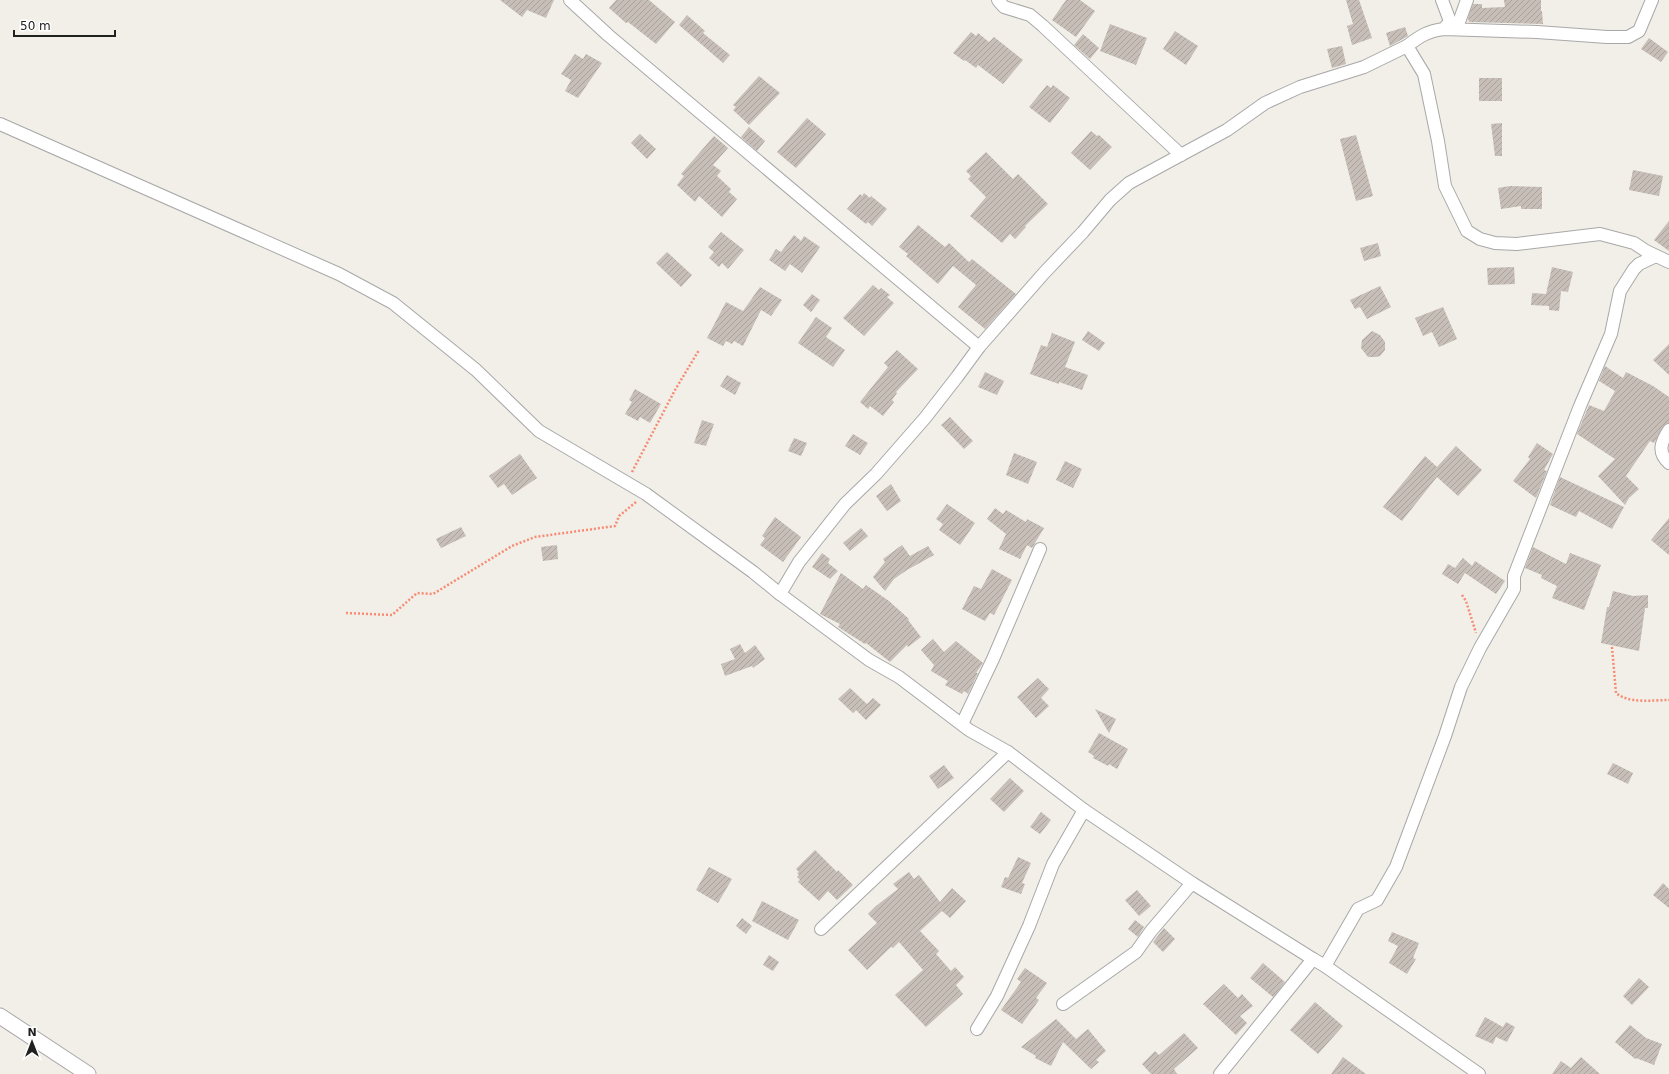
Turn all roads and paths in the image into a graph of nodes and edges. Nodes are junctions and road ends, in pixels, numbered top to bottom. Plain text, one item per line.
1 (570, 0) edge
2 (998, 0) edge
3 (1442, 0) edge
4 (1467, 0) edge
5 (1652, 0) edge
6 (1451, 24) junction
7 (1438, 29) junction
8 (1408, 46) junction
9 (0, 124) edge
10 (1181, 155) junction
11 (1656, 256) junction
12 (1669, 262) edge
13 (979, 347) junction
14 (699, 350) dead end
15 (1669, 430) edge
16 (1669, 462) edge
17 (626, 483) junction
18 (646, 494) junction
19 (1040, 549) dead end
20 (780, 594) junction
21 (1462, 595) dead end
22 (346, 613) dead end
23 (1483, 643) junction
24 (1612, 647) dead end
25 (1669, 700) edge
26 (962, 724) junction
27 (1008, 752) junction
28 (1084, 810) junction
29 (1192, 883) junction
30 (821, 929) dead end
31 (1313, 959) junction
32 (1325, 966) junction
33 (1063, 1004) dead end
34 (0, 1016) edge
35 (977, 1029) dead end
36 (88, 1074) edge
37 (1220, 1074) edge
38 (1479, 1074) edge

1 - 13 street
2 - 10 street
3 - 6 street
4 - 6 street
5 - 7 street
6 - 7 street
7 - 8 street
8 - 10 street
8 - 11 street
9 - 17 street
10 - 13 street
11 - 12 street
11 - 23 street
13 - 20 street
14 - 17 path
15 - 16 street
17 - 18 street
18 - 20 street
18 - 22 path
19 - 26 street
20 - 26 street
21 - 23 path
23 - 32 street
24 - 25 path
26 - 27 street
27 - 28 street
27 - 30 street
28 - 29 street
28 - 35 street
29 - 31 street
29 - 33 street
31 - 32 street
31 - 37 street
32 - 38 street
34 - 36 street

